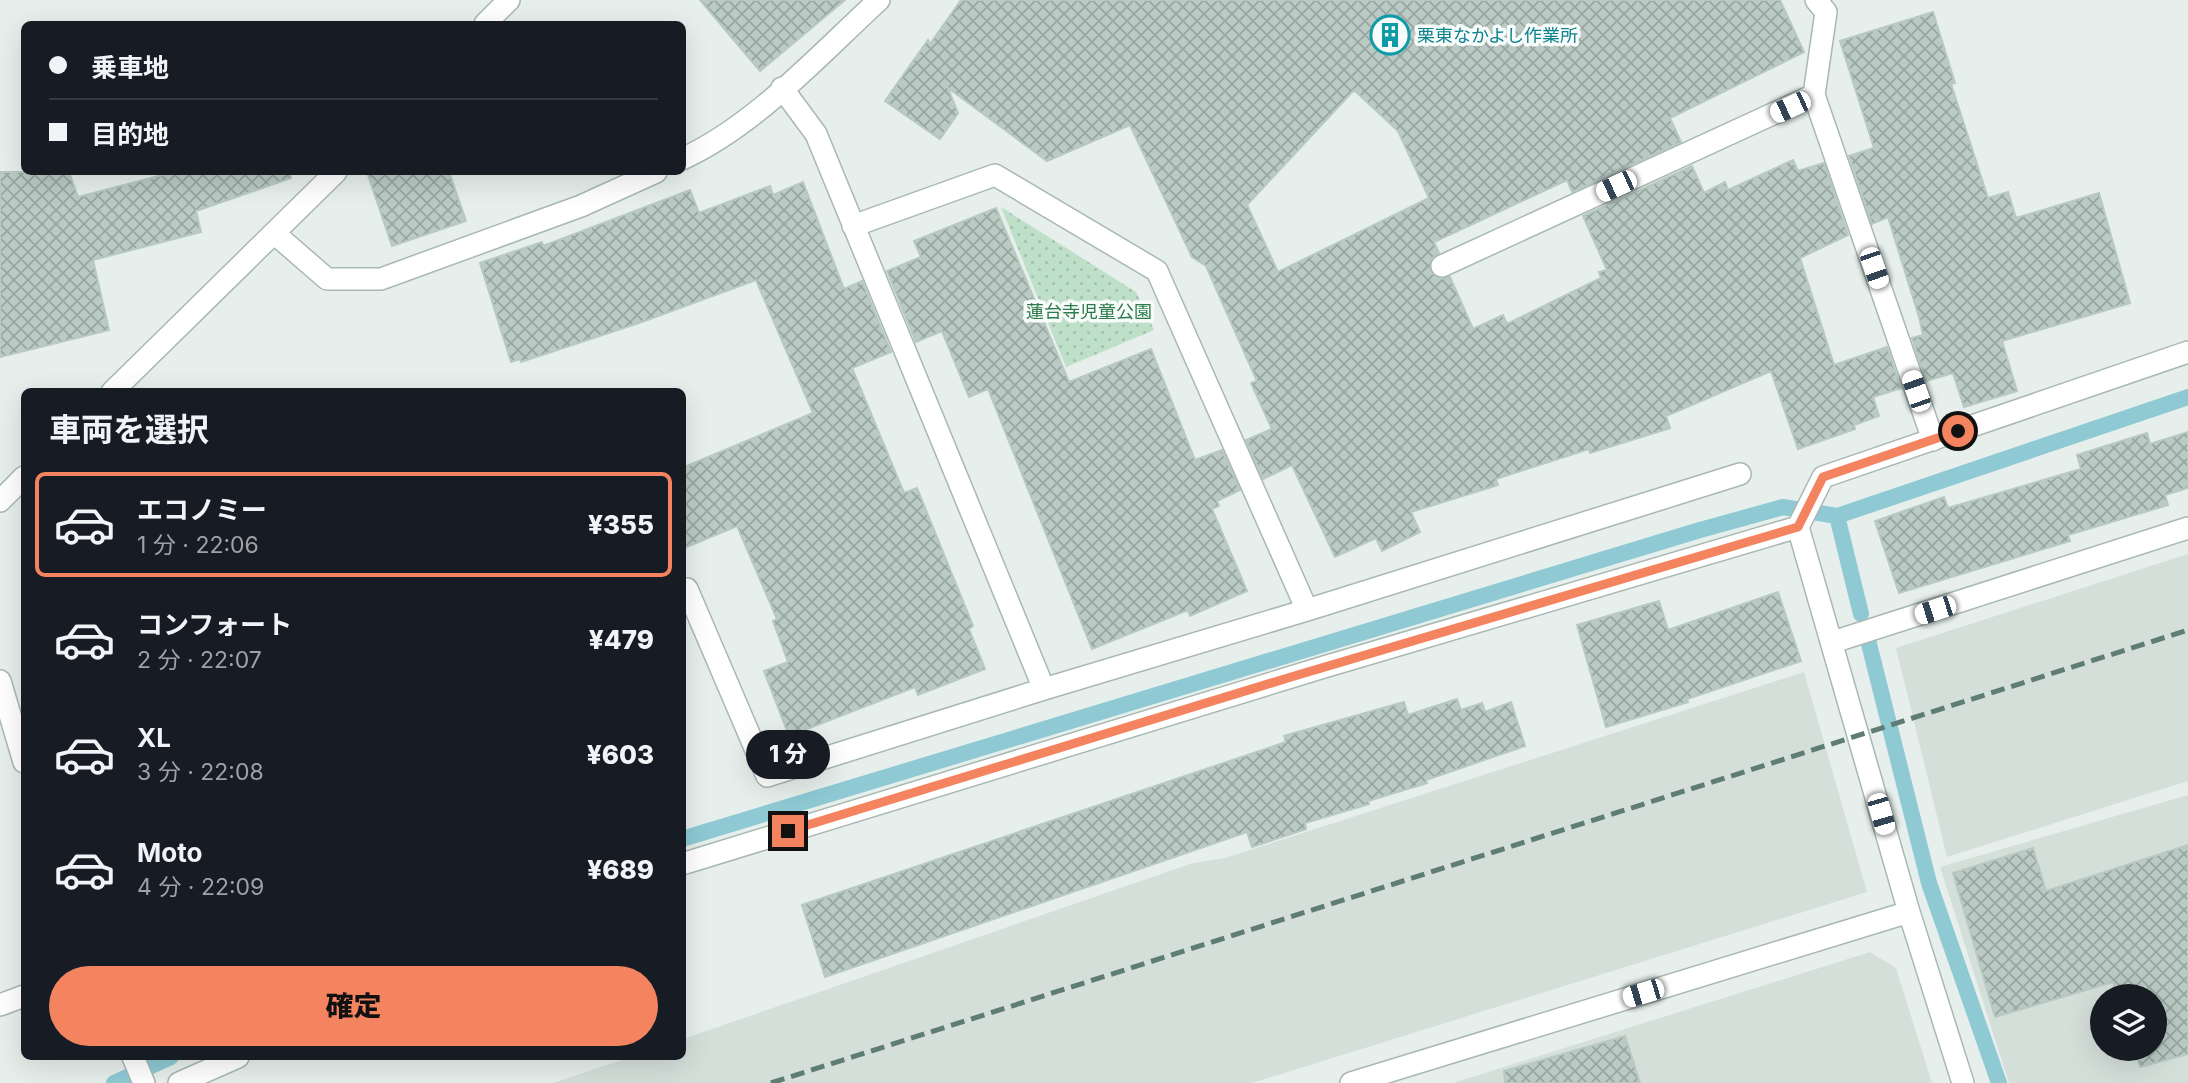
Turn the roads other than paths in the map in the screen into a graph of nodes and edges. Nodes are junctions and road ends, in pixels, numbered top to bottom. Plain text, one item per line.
1 (509, 0) edge
2 (879, 0) edge
3 (1815, 0) edge
4 (488, 21) edge
5 (782, 88) junction
6 (1814, 95) junction
7 (686, 157) edge
8 (334, 175) edge
9 (649, 175) edge
10 (853, 226) junction
11 (274, 233) junction
12 (1442, 266) dead end
13 (2188, 352) edge
14 (116, 388) edge
15 (1933, 440) junction
16 (1740, 474) dead end
17 (21, 480) edge
18 (0, 501) edge
19 (1798, 527) junction
20 (2188, 528) edge
21 (687, 589) dead end
22 (1307, 610) junction
23 (1833, 642) junction
24 (0, 681) edge
25 (1044, 689) junction
26 (5, 720) edge
27 (21, 755) edge
28 (686, 863) edge
29 (1909, 912) junction
30 (21, 997) edge
31 (0, 1005) edge
32 (134, 1060) edge
33 (231, 1060) edge
34 (144, 1083) edge
35 (179, 1083) edge
36 (1351, 1083) edge
37 (1963, 1083) edge

1 - 4 street
2 - 5 street
3 - 6 street
5 - 7 street
5 - 10 street
6 - 12 street
6 - 15 street
8 - 11 street
9 - 11 street
10 - 22 street
10 - 25 street
11 - 14 street
13 - 15 street
15 - 19 street
16 - 22 street
17 - 18 street
19 - 23 street
19 - 28 street
20 - 23 street
21 - 25 street
22 - 25 street
23 - 29 street
24 - 26 street
26 - 27 street
29 - 36 street
29 - 37 street
30 - 31 street
32 - 34 street
33 - 35 street

